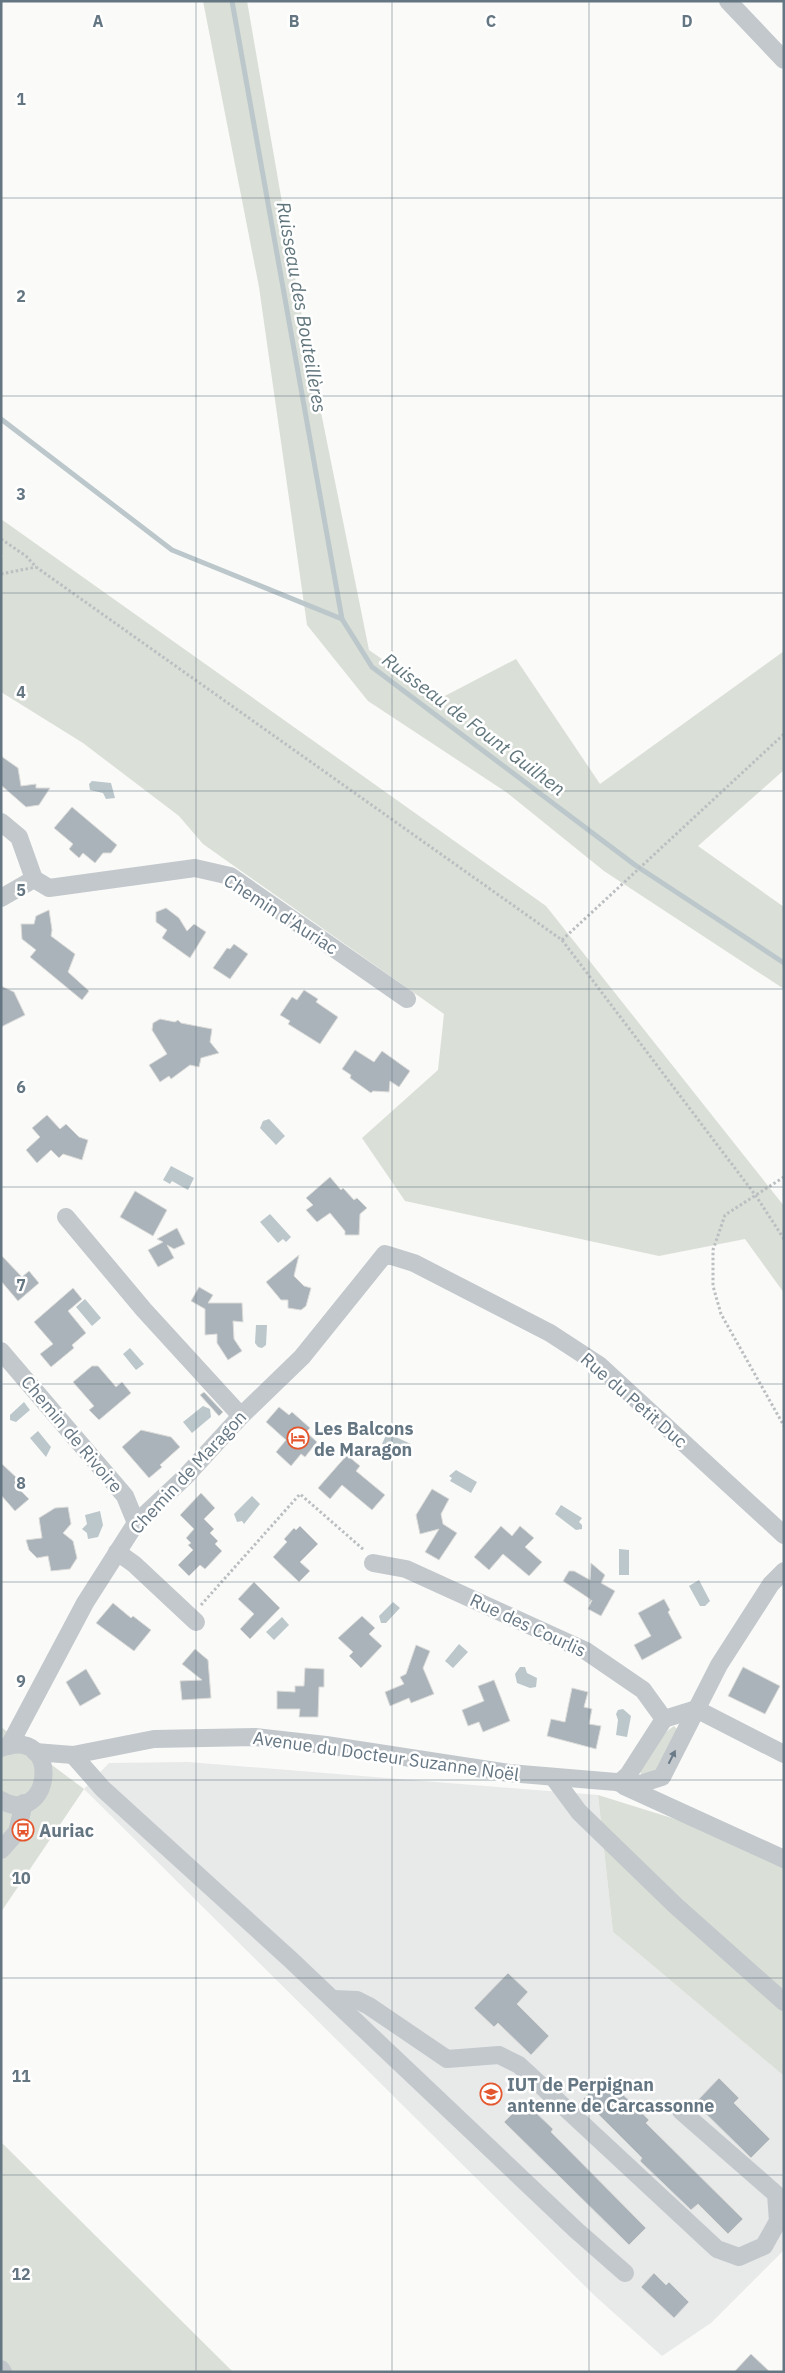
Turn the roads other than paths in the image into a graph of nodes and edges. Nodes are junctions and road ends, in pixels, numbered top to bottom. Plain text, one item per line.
1 (728, 1) edge
2 (784, 60) edge
3 (1, 822) edge
4 (34, 879) junction
5 (1, 898) edge
6 (407, 999) dead end
7 (66, 1217) dead end
8 (385, 1254) joint
9 (1, 1351) edge
10 (241, 1416) junction
11 (136, 1523) junction
12 (784, 1535) edge
13 (117, 1552) junction
14 (373, 1563) road end
15 (784, 1571) edge
16 (193, 1620) road end
17 (696, 1709) junction
18 (25, 1716) junction
19 (664, 1719) junction
20 (5, 1747) edge
21 (32, 1750) junction
22 (69, 1754) junction
23 (784, 1754) edge
24 (45, 1776) junction
25 (554, 1778) junction
26 (619, 1783) junction
27 (1, 1800) edge
28 (24, 1803) junction
29 (1, 1850) edge
30 (784, 1859) edge
31 (332, 2000) junction
32 (784, 2002) edge
33 (681, 2111) dead end
34 (625, 2272) dead end

1 - 2 street
3 - 4 street
4 - 5 street
4 - 6 street, Chemin d'Auriac
7 - 10 street
8 - 10 street, Chemin de Maragon
8 - 12 street, Rue du Petit Duc
9 - 11 street, Chemin de Rivoire
10 - 11 street, Chemin de Maragon
11 - 13 street, Chemin de Maragon
13 - 16 street
13 - 18 street, Chemin de Maragon
14 - 19 street, Rue des Courlis
15 - 17 street, Avenue du Docteur Suzanne Noël
17 - 19 street
17 - 23 street
26 -> 17 street, Avenue du Docteur Suzanne Noël
18 - 20 street, Chemin de Maragon
18 - 21 street
19 - 26 street
20 - 21 street, Avenue du Docteur Suzanne Noël
21 - 22 street, Avenue du Docteur Suzanne Noël
21 - 24 street
22 - 24 street
22 - 25 street, Avenue du Docteur Suzanne Noël
22 - 31 street
24 - 28 street
25 - 26 street, Avenue du Docteur Suzanne Noël
25 - 32 street
26 - 30 street
27 - 28 street
28 - 29 street
31 - 33 street
31 - 34 street

